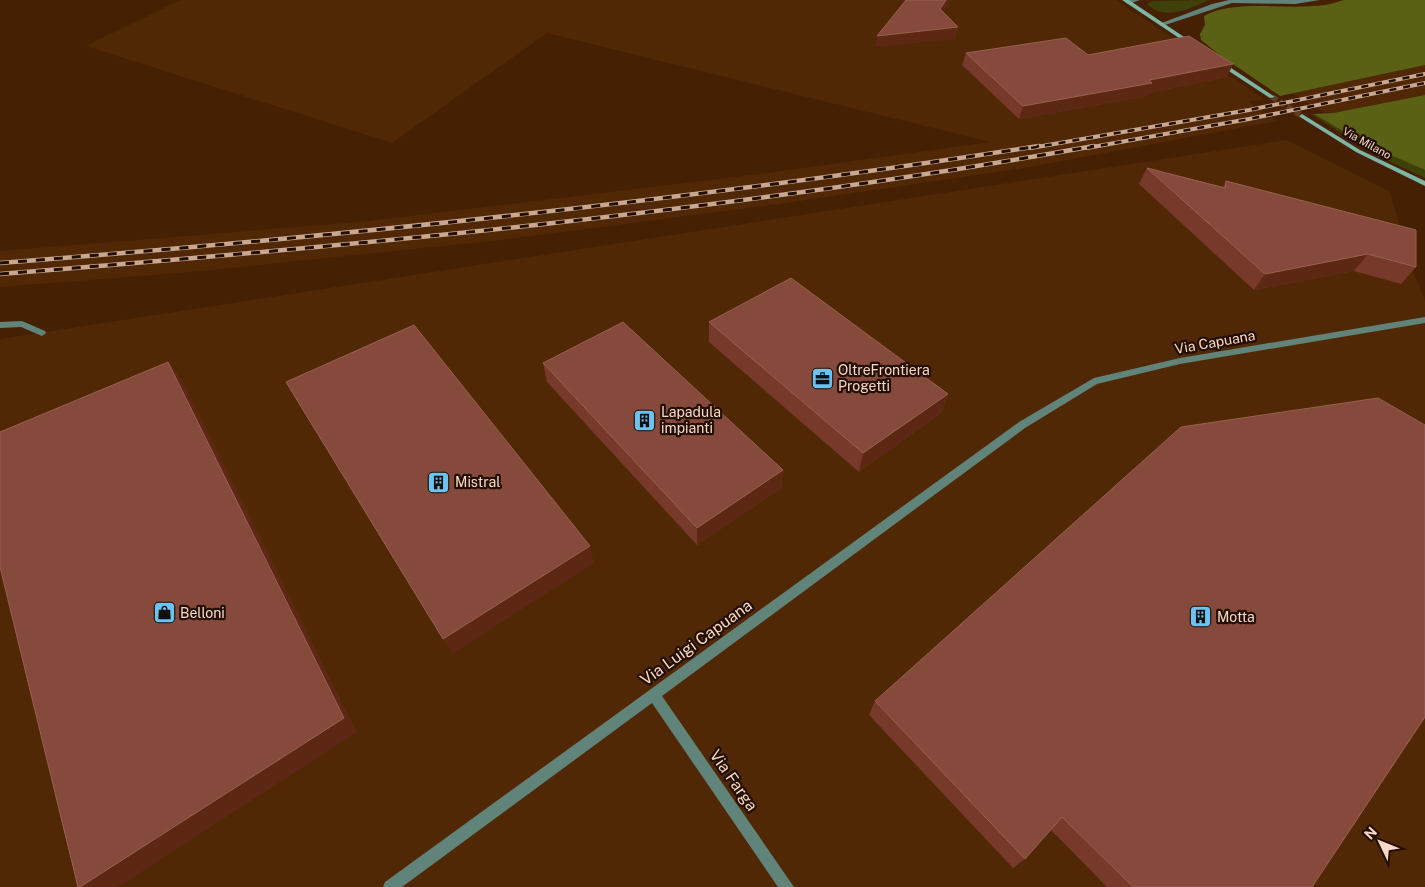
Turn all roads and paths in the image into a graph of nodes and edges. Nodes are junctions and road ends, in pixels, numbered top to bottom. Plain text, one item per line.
1 (1137, 0) edge
2 (1317, 0) edge
3 (1126, 1) edge
4 (1162, 24) junction
5 (1201, 50) edge
6 (1217, 61) edge
7 (1272, 97) tunnel mouth
8 (1302, 116) tunnel mouth
9 (1425, 184) edge
10 (1425, 320) edge
11 (0, 325) edge
12 (42, 333) dead end
13 (1022, 425) joint
14 (654, 694) junction
15 (390, 887) edge
16 (786, 887) edge

1 - 3 street
2 - 4 street
3 - 4 street
4 - 5 street
6 - 7 street
8 - 9 street, Via Milano
10 - 13 street, Via Capuana
11 - 12 street
13 - 14 street, Via Luigi Capuana
14 - 15 street, Via Luigi Capuana
14 - 16 street, Via Farga

